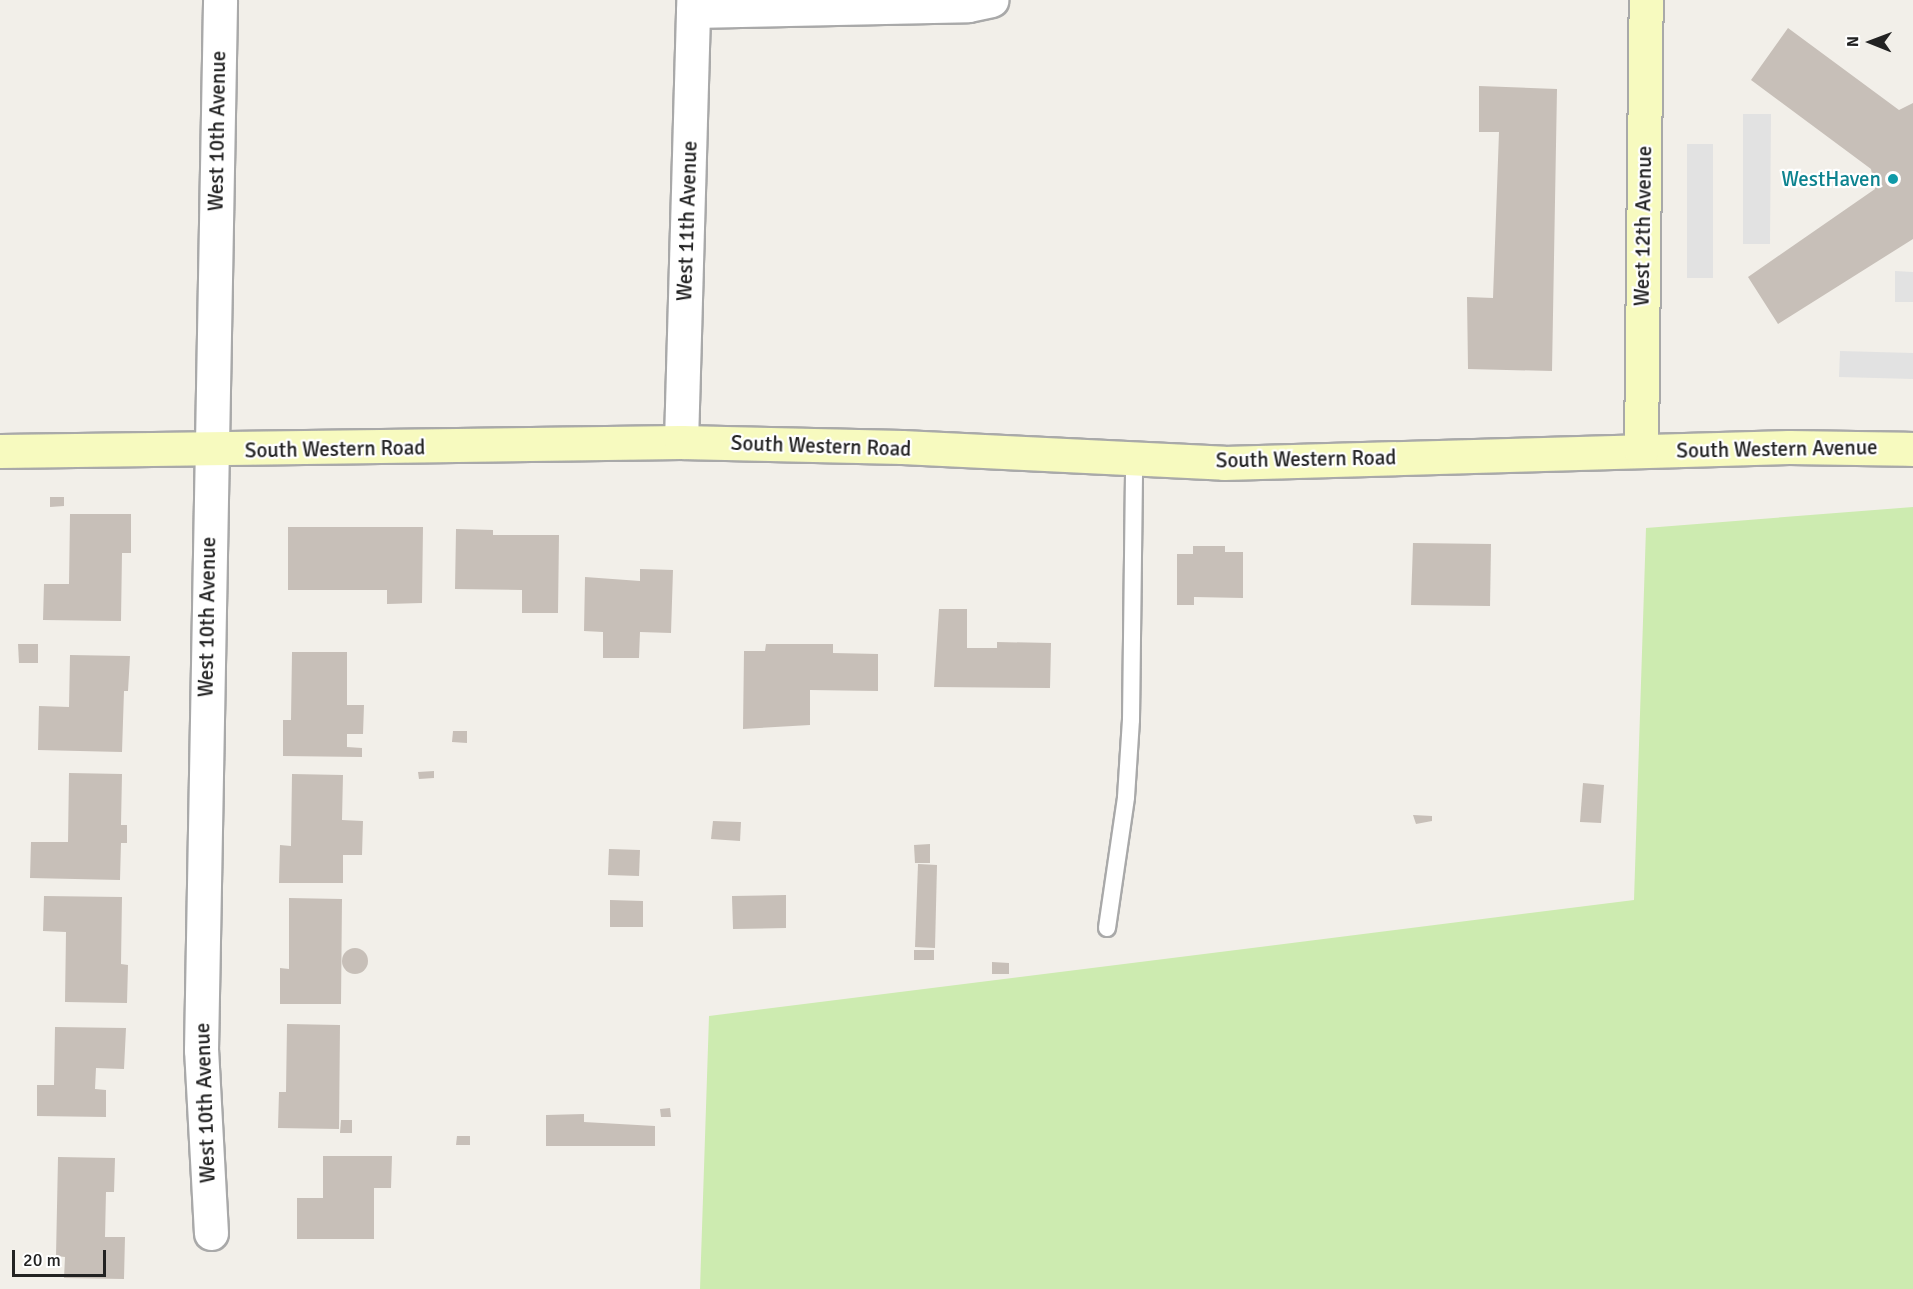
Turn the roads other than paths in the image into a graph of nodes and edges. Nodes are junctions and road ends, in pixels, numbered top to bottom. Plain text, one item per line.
1 (220, 0) edge
2 (991, 0) edge
3 (1646, 0) edge
4 (693, 5) edge
5 (681, 442) junction
6 (1913, 449) edge
7 (209, 451) junction
8 (1641, 451) junction
9 (0, 452) edge
10 (1134, 459) junction
11 (1107, 928) dead end
12 (211, 1233) dead end

1 - 7 street, West 10th Avenue
2 - 4 street
3 - 8 main road, West 12th Avenue
4 - 5 street, West 11th Avenue
5 - 7 main road, South Western Road
5 - 10 main road, South Western Road
6 - 8 main road, South Western Avenue
7 - 9 main road, South Western Road
7 - 12 street, West 10th Avenue
8 - 10 main road, South Western Road
10 - 11 lane

